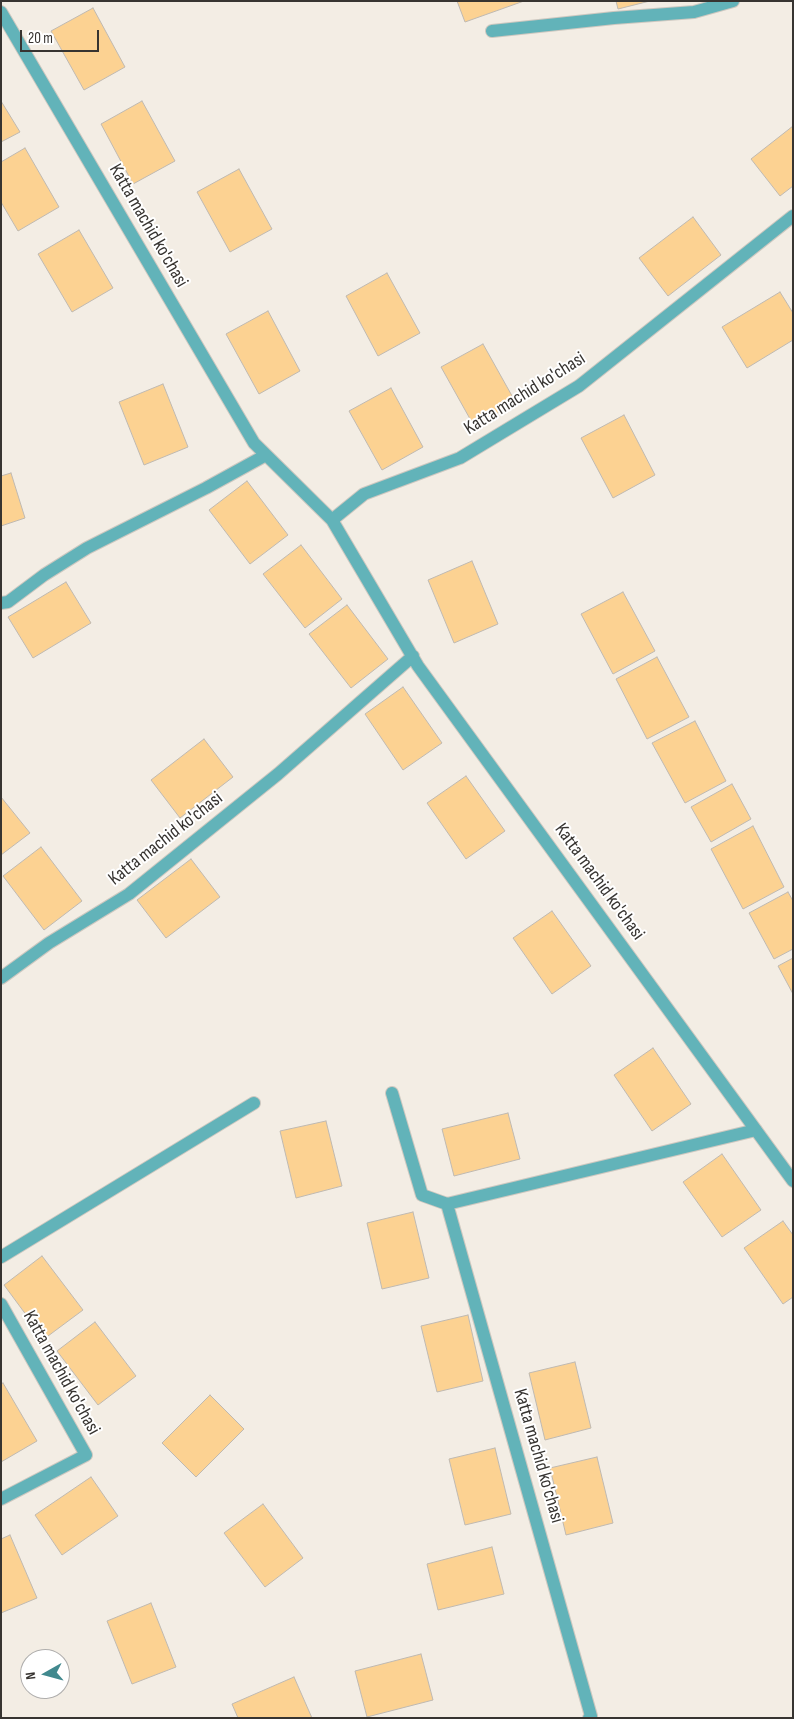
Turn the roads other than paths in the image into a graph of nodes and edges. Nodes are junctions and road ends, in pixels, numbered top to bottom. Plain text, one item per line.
1 (734, 1) edge
2 (1, 12) edge
3 (492, 32) dead end
4 (793, 216) edge
5 (266, 455) junction
6 (332, 520) junction
7 (1, 603) edge
8 (413, 656) junction
9 (1, 978) edge
10 (392, 1093) dead end
11 (254, 1103) dead end
12 (756, 1130) junction
13 (793, 1181) edge
14 (447, 1204) junction
15 (1, 1257) edge
16 (1, 1304) edge
17 (1, 1499) edge
18 (589, 1718) edge

1 - 3 street
2 - 5 street, Katta machid ko'chasi
4 - 6 street, Katta machid ko'chasi
5 - 6 street, Katta machid ko'chasi
5 - 7 street
6 - 8 street, Katta machid ko'chasi
8 - 9 street, Katta machid ko'chasi
8 - 12 street, Katta machid ko'chasi
10 - 14 street
11 - 15 street
12 - 13 street, Katta machid ko'chasi
12 - 14 street
14 - 18 street, Katta machid ko'chasi
16 - 17 street, Katta machid ko'chasi

